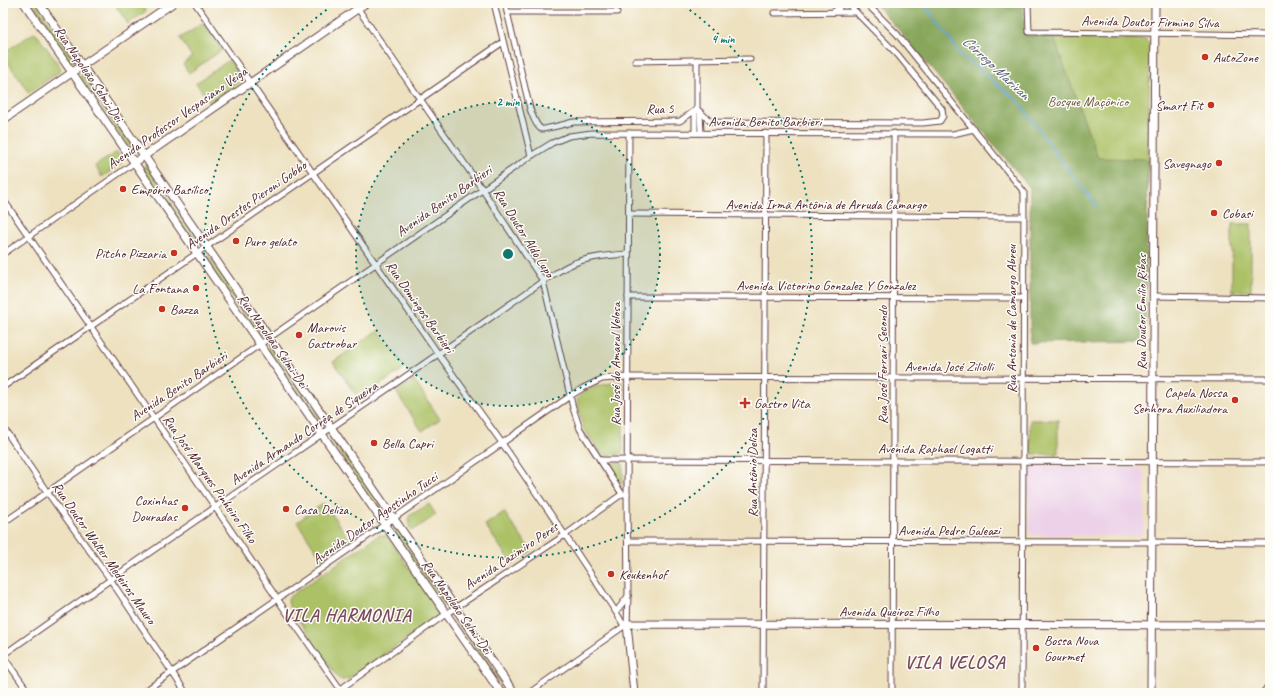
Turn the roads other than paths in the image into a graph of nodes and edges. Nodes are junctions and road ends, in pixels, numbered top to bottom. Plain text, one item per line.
1 (24, 3) edge
2 (39, 3) edge
3 (173, 3) edge
4 (195, 3) edge
5 (366, 3) edge
6 (494, 3) edge
7 (505, 3) edge
8 (840, 3) edge
9 (847, 3) edge
10 (866, 3) edge
11 (1028, 3) edge
12 (1156, 3) edge
13 (356, 6) edge
14 (508, 12) junction
15 (618, 12) dead end
16 (833, 12) junction
17 (856, 12) junction
18 (774, 13) dead end
19 (1155, 33) junction
20 (1270, 35) edge
21 (503, 42) junction
22 (750, 59) dead end
23 (697, 60) junction
24 (635, 61) dead end
25 (82, 66) junction
26 (72, 73) junction
27 (251, 82) junction
28 (421, 99) junction
29 (697, 111) junction
30 (3, 120) edge
31 (974, 129) junction
32 (629, 133) junction
33 (695, 133) junction
34 (701, 133) junction
35 (766, 133) junction
36 (894, 133) junction
37 (144, 156) junction
38 (531, 156) junction
39 (134, 163) junction
40 (313, 174) junction
41 (482, 189) junction
42 (3, 199) edge
43 (629, 214) junction
44 (765, 216) junction
45 (894, 216) junction
46 (1024, 217) junction
47 (29, 236) junction
48 (206, 247) junction
49 (3, 254) edge
50 (197, 254) junction
51 (628, 254) junction
52 (376, 264) junction
53 (543, 282) junction
54 (1154, 296) junction
55 (628, 297) junction
56 (894, 297) junction
57 (764, 298) junction
58 (1023, 298) junction
59 (1270, 298) edge
60 (90, 327) junction
61 (270, 338) junction
62 (260, 345) junction
63 (439, 354) junction
64 (628, 377) junction
65 (764, 378) junction
66 (894, 378) junction
67 (1023, 379) junction
68 (1270, 379) edge
69 (1153, 380) junction
70 (3, 387) edge
71 (570, 396) junction
72 (153, 418) junction
73 (3, 427) edge
74 (332, 428) junction
75 (322, 434) junction
76 (502, 443) junction
77 (627, 459) junction
78 (764, 459) junction
79 (600, 460) junction
80 (893, 461) junction
81 (1022, 461) junction
82 (1153, 462) junction
83 (1270, 462) edge
84 (47, 492) junction
85 (624, 494) junction
86 (216, 507) junction
87 (395, 518) junction
88 (3, 523) edge
89 (384, 525) junction
90 (565, 535) junction
91 (628, 542) junction
92 (764, 542) junction
93 (893, 542) junction
94 (1022, 542) junction
95 (1153, 542) junction
96 (1270, 543) edge
97 (110, 579) junction
98 (628, 595) junction
99 (278, 600) junction
100 (456, 608) junction
101 (616, 612) junction
102 (446, 614) junction
103 (763, 624) junction
104 (893, 624) junction
105 (625, 625) junction
106 (1022, 625) junction
107 (1152, 625) junction
108 (1270, 625) edge
109 (3, 655) edge
110 (172, 672) junction
111 (1270, 686) edge
112 (342, 691) edge
113 (28, 693) edge
114 (142, 693) edge
115 (186, 693) edge
116 (335, 693) edge
117 (501, 693) edge
118 (514, 693) edge
119 (529, 693) edge
120 (634, 693) edge
121 (763, 693) edge
122 (892, 693) edge
123 (1022, 693) edge
124 (1151, 693) edge
125 (1265, 693) edge

1 - 26 street, Rua Napoleão Selmi-Dei
2 - 25 street, Rua Napoleão Selmi-Dei
3 - 25 street
4 - 27 street, Rua Domingos Barbieri
5 - 13 street, Avenida Professor Vespasiano Veiga
6 - 21 street
7 - 14 street, Rua 5
8 - 16 street
9 - 17 street
10 - 31 street, Rua Antonia de Camargo Abreu
11 - 19 street, Avenida Doutor Firmino Silva
12 - 19 street, Rua Doutor Emílio Ribas
13 - 27 street, Avenida Professor Vespasiano Veiga
13 - 28 street, Rua Doutor Aldo Lupo
14 - 15 street
14 - 29 street, Rua 5
16 - 17 street
16 - 18 street
17 - 29 street
19 - 20 street, Avenida Doutor Firmino Silva
19 - 54 street, Rua Doutor Emílio Ribas
21 - 28 street, Avenida Orestes Pieroni Gobbo
21 - 38 street
22 - 23 street
23 - 24 street
23 - 29 street
25 - 26 street
25 - 37 street, Rua Napoleão Selmi-Dei
26 - 30 street
26 - 39 street, Rua Napoleão Selmi-Dei
27 - 37 street, Avenida Professor Vespasiano Veiga
27 - 40 street, Rua Domingos Barbieri
28 - 40 street, Avenida Orestes Pieroni Gobbo
28 - 41 street, Rua Doutor Aldo Lupo
29 - 33 street
29 - 34 street
31 - 36 street, Avenida Benito Barbieri
31 - 46 street, Rua Antonia de Camargo Abreu
32 - 33 street, Avenida Benito Barbieri
32 - 38 street, Avenida Benito Barbieri
32 - 43 street, Rua José do Amaral Velosa
33 - 34 street, Avenida Benito Barbieri
34 - 35 street, Avenida Benito Barbieri
35 - 36 street, Avenida Benito Barbieri
35 - 44 street, Rua Antônio Deliza
36 - 45 street, Rua José Ferrari Secondo
37 - 39 street, Avenida Professor Vespasiano Veiga
37 - 48 street, Rua Napoleão Selmi-Dei
38 - 41 street, Avenida Benito Barbieri
39 - 47 street, Avenida Professor Vespasiano Veiga
39 - 50 street, Rua Napoleão Selmi-Dei
40 - 48 street, Avenida Orestes Pieroni Gobbo
40 - 52 street, Rua Domingos Barbieri
41 - 52 street, Avenida Benito Barbieri
41 - 53 street, Rua Doutor Aldo Lupo
42 - 47 street, Rua José Marques Pinheiro Filho
43 - 44 street, Avenida Irmã Antônia de Arruda Camargo
43 - 51 street, Rua José do Amaral Velosa
44 - 45 street, Avenida Irmã Antônia de Arruda Camargo
44 - 57 street, Rua Antônio Deliza
45 - 46 street, Avenida Irmã Antônia de Arruda Camargo
45 - 56 street, Rua José Ferrari Secondo
46 - 58 street, Rua Antonia de Camargo Abreu
47 - 49 street, Avenida Professor Vespasiano Veiga
47 - 60 street, Rua José Marques Pinheiro Filho
48 - 50 street, Avenida Orestes Pieroni Gobbo
48 - 61 street, Rua Napoleão Selmi-Dei
50 - 60 street, Avenida Orestes Pieroni Gobbo
50 - 62 street, Rua Napoleão Selmi-Dei
51 - 53 street, Avenida Armando Corrêa de Siqueira
51 - 55 street, Rua José do Amaral Velosa
52 - 61 street, Avenida Benito Barbieri
52 - 63 street, Rua Domingos Barbieri
53 - 63 street, Avenida Armando Corrêa de Siqueira
53 - 71 street, Rua Doutor Aldo Lupo
54 - 59 street
54 - 69 street, Rua Doutor Emílio Ribas
55 - 57 street, Avenida Victorino Gonzalez Y Gonzalez
55 - 64 street, Rua José do Amaral Velosa
56 - 57 street, Avenida Victorino Gonzalez Y Gonzalez
56 - 58 street, Avenida Victorino Gonzalez Y Gonzalez
56 - 66 street, Rua José Ferrari Secondo
57 - 65 street, Rua Antônio Deliza
58 - 67 street, Rua Antonia de Camargo Abreu
60 - 70 street, Avenida Orestes Pieroni Gobbo
60 - 72 street, Rua José Marques Pinheiro Filho
61 - 62 street, Avenida Benito Barbieri
61 - 74 street, Rua Napoleão Selmi-Dei
62 - 72 street, Avenida Benito Barbieri
62 - 75 street, Rua Napoleão Selmi-Dei
63 - 74 street, Avenida Armando Corrêa de Siqueira
63 - 76 street, Rua Domingos Barbieri
64 - 65 street, Avenida José Ziliolli
64 - 71 street, Avenida Doutor Agostinho Tucci
64 - 77 street, Rua José do Amaral Velosa
65 - 66 street, Avenida José Ziliolli
65 - 78 street, Rua Antônio Deliza
66 - 67 street, Avenida José Ziliolli
66 - 80 street, Rua José Ferrari Secondo
67 - 69 street, Avenida José Ziliolli
67 - 81 street, Rua Antonia de Camargo Abreu
68 - 69 street, Avenida José Ziliolli
69 - 82 street, Rua Doutor Emílio Ribas
71 - 76 street, Avenida Doutor Agostinho Tucci
71 - 79 street, Rua Doutor Aldo Lupo
72 - 84 street, Avenida Benito Barbieri
72 - 86 street, Rua José Marques Pinheiro Filho
73 - 84 street, Rua Doutor Walter Medeiros Mauro
74 - 75 street, Avenida Armando Corrêa de Siqueira
74 - 87 street, Rua Napoleão Selmi-Dei
75 - 86 street, Avenida Armando Corrêa de Siqueira
75 - 89 street, Rua Napoleão Selmi-Dei
76 - 87 street, Avenida Doutor Agostinho Tucci
76 - 90 street, Rua Domingos Barbieri
77 - 78 street, Avenida Raphael Logatti
77 - 79 street, Avenida Raphael Logatti
77 - 85 street, Rua José do Amaral Velosa
78 - 80 street, Avenida Raphael Logatti
78 - 92 street, Rua Antônio Deliza
79 - 85 street, Rua Doutor Aldo Lupo
80 - 81 street, Avenida Raphael Logatti
80 - 93 street, Rua José Ferrari Secondo
81 - 82 street, Avenida Raphael Logatti
81 - 94 street, Rua Antonia de Camargo Abreu
82 - 83 street, Avenida Raphael Logatti
82 - 95 street, Rua Doutor Emílio Ribas
84 - 88 street, Avenida Benito Barbieri
84 - 97 street, Rua Doutor Walter Medeiros Mauro
85 - 90 street, Avenida Cazimiro Peres
85 - 91 street, Rua José do Amaral Velosa
86 - 97 street, Avenida Armando Corrêa de Siqueira
86 - 99 street, Rua José Marques Pinheiro Filho
87 - 89 street, Avenida Doutor Agostinho Tucci
87 - 100 street, Rua Napoleão Selmi-Dei
89 - 99 street, Avenida Doutor Agostinho Tucci
89 - 102 street, Rua Napoleão Selmi-Dei
90 - 100 street, Avenida Cazimiro Peres
90 - 101 street, Rua Domingos Barbieri
91 - 92 street, Avenida Pedro Galeazi
91 - 98 street, Rua José do Amaral Velosa
92 - 93 street, Avenida Pedro Galeazi
92 - 103 street, Rua Antônio Deliza
93 - 94 street, Avenida Pedro Galeazi
93 - 104 street, Rua José Ferrari Secondo
94 - 95 street, Avenida Pedro Galeazi
94 - 106 street, Rua Antonia de Camargo Abreu
95 - 96 street, Avenida Pedro Galeazi
95 - 107 street, Rua Doutor Emílio Ribas
97 - 109 street, Avenida Armando Corrêa de Siqueira
97 - 110 street, Rua Doutor Walter Medeiros Mauro
98 - 101 street
98 - 105 street, Rua José do Amaral Velosa
99 - 110 street, Avenida Doutor Agostinho Tucci
99 - 112 street, Rua José Marques Pinheiro Filho
100 - 102 street, Avenida Cazimiro Peres
100 - 118 street, Rua Napoleão Selmi-Dei
101 - 105 street, Rua Domingos Barbieri
102 - 112 street, Avenida Cazimiro Peres
102 - 117 street, Rua Napoleão Selmi-Dei
103 - 104 street, Avenida Queiroz Filho
103 - 105 street, Avenida Queiroz Filho
103 - 121 street, Rua Antônio Deliza
104 - 106 street, Avenida Queiroz Filho
104 - 122 street, Rua José Ferrari Secondo
105 - 119 street
105 - 120 street, Rua José do Amaral Velosa
106 - 107 street, Avenida Queiroz Filho
106 - 123 street, Rua Antonia de Camargo Abreu
107 - 108 street, Avenida Queiroz Filho
107 - 124 street, Rua Doutor Emílio Ribas
109 - 113 street
110 - 114 street, Avenida Doutor Agostinho Tucci
110 - 115 street, Rua Doutor Walter Medeiros Mauro
111 - 125 main road
112 - 116 street, Avenida Cazimiro Peres

